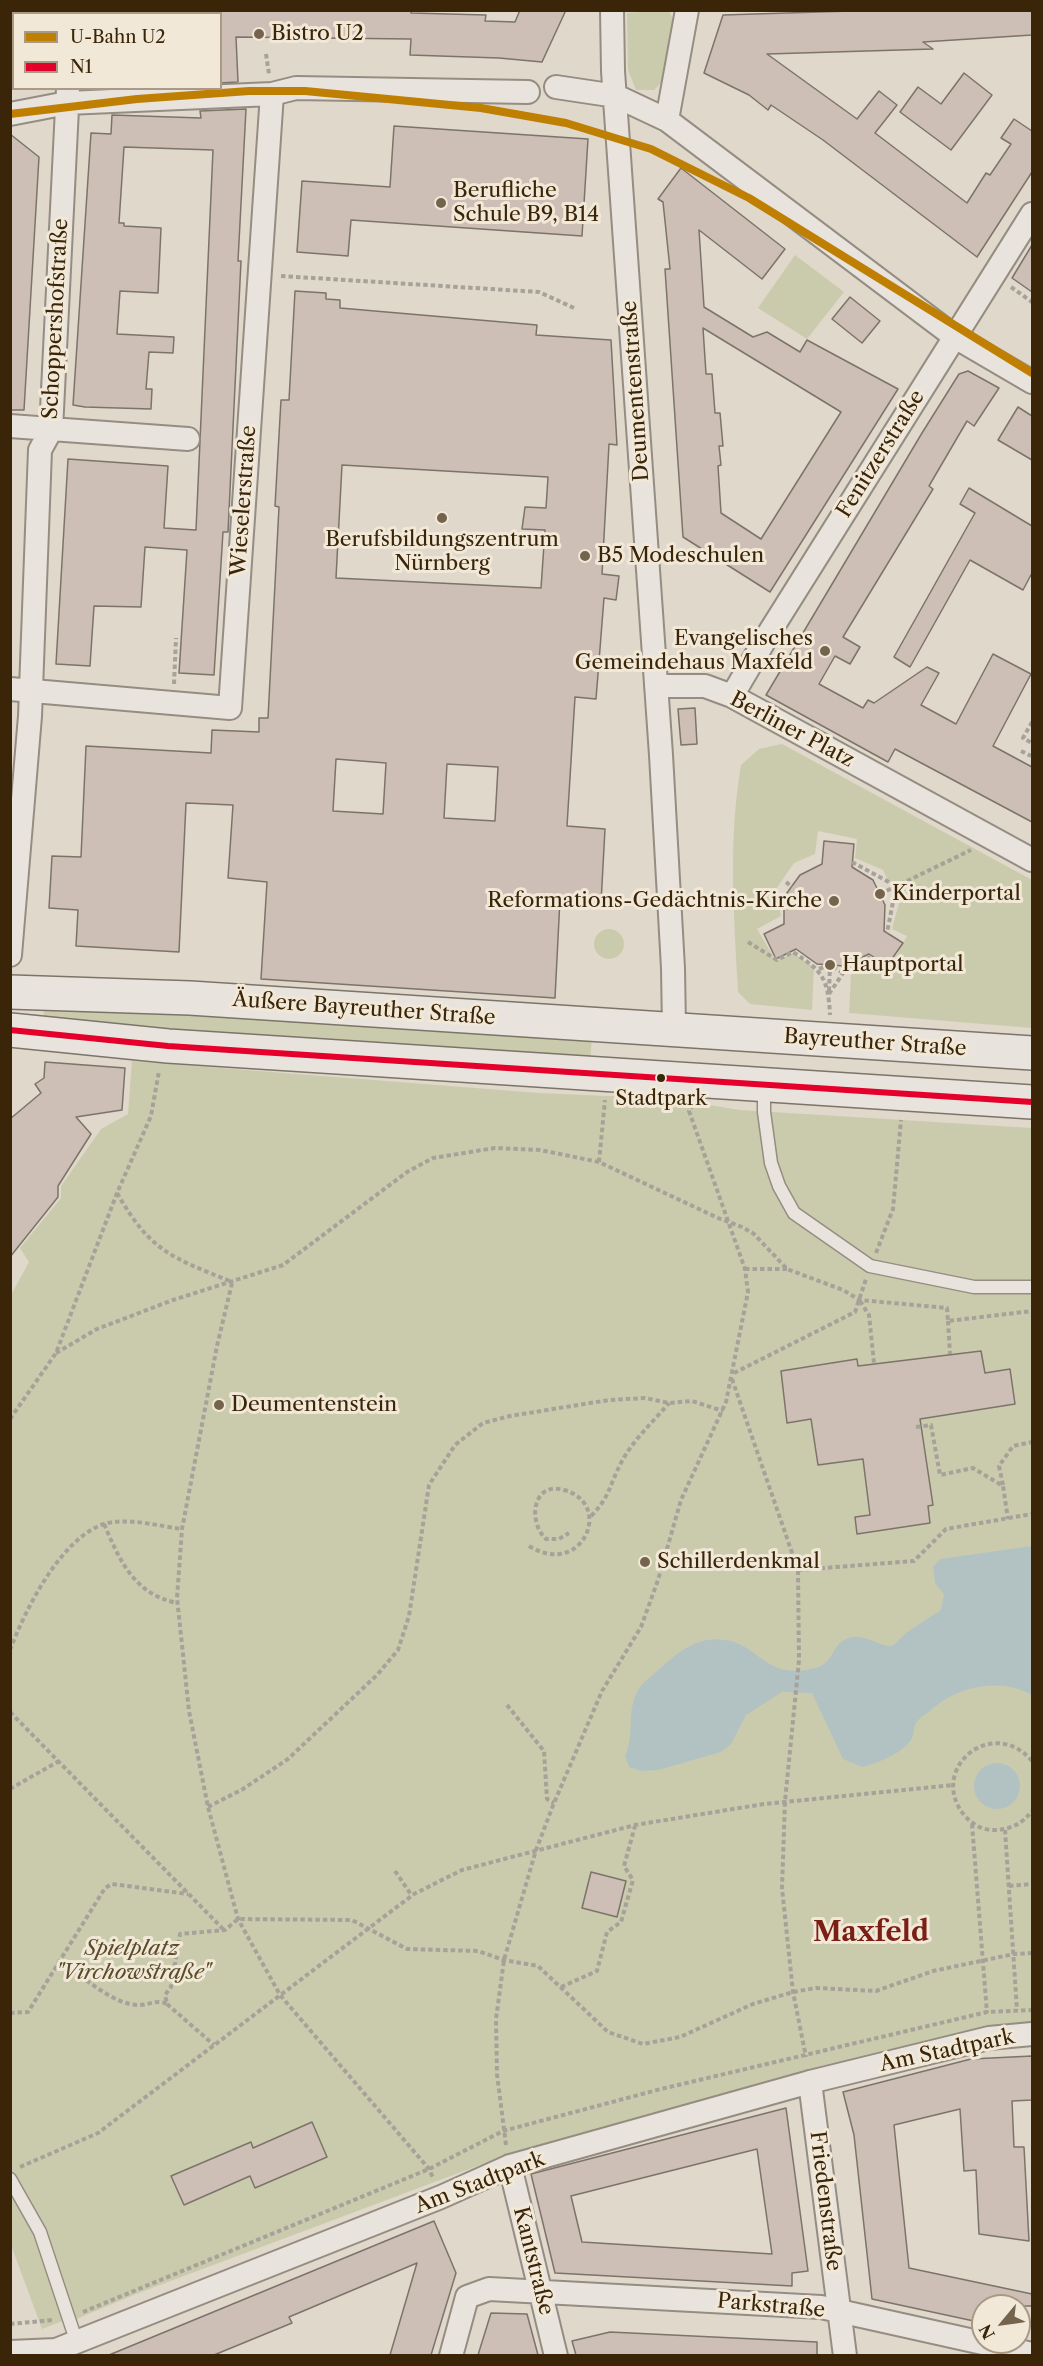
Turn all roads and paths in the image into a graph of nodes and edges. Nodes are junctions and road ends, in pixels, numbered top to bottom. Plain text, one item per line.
1 (612, 10) edge
2 (687, 10) edge
3 (556, 87) dead end
4 (528, 93) dead end
5 (272, 94) junction
6 (68, 96) edge
7 (616, 96) junction
8 (10, 114) edge
9 (667, 120) junction
10 (1032, 214) edge
11 (259, 274) junction
12 (995, 276) junction
13 (1032, 302) edge
14 (574, 308) dead end
15 (955, 336) junction
16 (1032, 382) edge
17 (10, 426) edge
18 (51, 430) junction
19 (188, 439) dead end
20 (176, 638) dead end
21 (175, 673) dead end
22 (656, 686) junction
23 (20, 690) edge
24 (732, 696) junction
25 (1032, 722) edge
26 (1032, 743) edge
27 (1021, 751) dead end
28 (1031, 756) edge
29 (993, 839) junction
30 (1032, 860) edge
31 (852, 862) dead end
32 (786, 882) dead end
33 (896, 886) junction
34 (792, 887) dead end
35 (880, 894) dead end
36 (887, 933) dead end
37 (748, 942) dead end
38 (794, 950) dead end
39 (800, 954) junction
40 (10, 955) edge
41 (872, 956) dead end
42 (830, 965) junction
43 (819, 969) junction
44 (843, 973) junction
45 (10, 992) edge
46 (829, 995) junction
47 (830, 1016) dead end
48 (674, 1029) junction
49 (10, 1030) edge
50 (717, 1033) joint
51 (1032, 1053) edge
52 (159, 1070) dead end
53 (692, 1080) junction
54 (764, 1085) junction
55 (605, 1095) dead end
56 (1032, 1102) edge
57 (901, 1117) dead end
58 (599, 1162) junction
59 (117, 1193) junction
60 (730, 1223) junction
61 (870, 1266) junction
62 (745, 1269) junction
63 (787, 1269) junction
64 (232, 1282) junction
65 (1032, 1287) edge
66 (860, 1300) junction
67 (1032, 1311) edge
68 (948, 1321) junction
69 (56, 1353) junction
70 (950, 1354) dead end
71 (874, 1364) dead end
72 (733, 1376) junction
73 (669, 1403) junction
74 (723, 1411) junction
75 (10, 1419) edge
76 (916, 1427) dead end
77 (1032, 1442) edge
78 (1003, 1486) junction
79 (1032, 1514) edge
80 (591, 1516) junction
81 (1008, 1519) junction
82 (104, 1524) junction
83 (182, 1529) junction
84 (569, 1533) dead end
85 (529, 1546) dead end
86 (798, 1570) junction
87 (177, 1604) junction
88 (10, 1650) edge
89 (507, 1705) dead end
90 (10, 1712) edge
91 (59, 1761) junction
92 (1032, 1761) edge
93 (953, 1785) junction
94 (10, 1788) edge
95 (785, 1801) junction
96 (554, 1803) junction
97 (208, 1807) junction
98 (1032, 1811) edge
99 (971, 1823) junction
100 (635, 1825) junction
101 (1005, 1830) junction
102 (536, 1850) junction
103 (395, 1871) dead end
104 (1032, 1884) edge
105 (1009, 1886) junction
106 (189, 1894) junction
107 (412, 1896) junction
108 (238, 1919) junction
109 (369, 1928) junction
110 (225, 1930) junction
111 (1032, 1953) edge
112 (1014, 1954) junction
113 (504, 1960) junction
114 (983, 1960) junction
115 (74, 1972) dead end
116 (561, 1987) junction
117 (793, 1992) junction
118 (280, 1995) junction
119 (167, 2004) junction
120 (1032, 2010) edge
121 (987, 2012) dead end
122 (10, 2013) edge
123 (1032, 2034) edge
124 (214, 2045) junction
125 (806, 2055) dead end
126 (810, 2082) junction
127 (510, 2166) junction
128 (429, 2169) dead end
129 (13, 2174) edge
130 (540, 2292) junction
131 (840, 2313) junction
132 (63, 2348) edge
133 (10, 2352) edge
134 (1032, 2354) edge
135 (450, 2355) edge
136 (556, 2355) edge
137 (845, 2355) edge

1 - 7 street, Deumentenstraße
2 - 9 street
3 - 7 street
4 - 5 street
5 - 6 street
5 - 11 street, Wieselerstraße
6 - 8 street
6 - 18 street, Schoppershofstraße
7 - 9 street
7 - 22 street, Deumentenstraße
9 - 15 street
10 - 12 street, Fenitzerstraße
11 - 14 path
11 - 23 street, Wieselerstraße
12 - 13 path
12 - 15 street, Fenitzerstraße
15 - 16 street
15 - 24 street, Fenitzerstraße
17 - 18 street
18 - 19 street
18 - 23 street, Schoppershofstraße
20 - 21 path
22 - 24 street, Berliner Platz
22 - 48 street
23 - 40 street, Schoppershofstraße
24 - 29 street, Berliner Platz
25 - 26 path
27 - 28 path
29 - 30 street, Berliner Platz
29 - 33 path
31 - 33 path
32 - 34 path
33 - 35 path
33 - 36 path
37 - 39 path
38 - 39 path
39 - 43 path
41 - 44 path
42 - 43 path
42 - 44 path
42 - 46 path
43 - 46 path
44 - 46 path
45 - 48 main road, Äußere Bayreuther Straße
46 - 47 path
48 - 50 main road, Äußere Bayreuther Straße
48 - 53 main road
49 - 53 main road
50 - 51 main road, Bayreuther Straße
52 - 59 path
53 - 54 main road
53 - 60 path
54 - 56 main road
54 - 61 lane
55 - 58 path
57 - 61 path
58 - 60 path
58 - 64 path
59 - 64 path
59 - 69 path
60 - 62 path
60 - 63 path
61 - 65 lane
61 - 66 path
62 - 63 path
62 - 72 path
63 - 66 path
64 - 69 path
64 - 83 path
66 - 68 path
66 - 71 path
66 - 72 path
67 - 68 path
68 - 70 path
69 - 75 path
72 - 74 path
72 - 86 path
73 - 74 path
73 - 80 path
73 - 97 path
74 - 96 path
76 - 78 path
77 - 78 path
78 - 81 path
79 - 81 path
80 - 84 path
80 - 85 path
81 - 86 path
82 - 83 path
82 - 87 path
82 - 88 path
83 - 87 path
86 - 95 path
87 - 97 path
89 - 96 path
90 - 91 path
91 - 94 path
91 - 106 path
92 - 93 path
93 - 95 path
93 - 99 path
95 - 100 path
95 - 117 path
96 - 102 path
97 - 108 path
98 - 101 path
99 - 101 path
99 - 114 path
100 - 102 path
100 - 116 path
101 - 105 path
102 - 107 path
102 - 113 path
103 - 107 path
104 - 105 path
105 - 112 path
106 - 110 path
106 - 122 path
107 - 109 path
108 - 109 path
108 - 110 path
108 - 118 path
109 - 113 path
109 - 118 path
110 - 119 path
111 - 112 path
112 - 114 path
112 - 120 path, Am Stadtpark
113 - 116 path
113 - 127 path
114 - 117 path
114 - 121 path
115 - 119 path
116 - 117 path
117 - 125 path
118 - 124 path
118 - 128 path
119 - 124 path
123 - 126 street, Am Stadtpark
124 - 129 path
126 - 127 street, Am Stadtpark
126 - 131 street, Friedenstraße
127 - 130 street, Kantstraße
127 - 132 street, Am Stadtpark
129 - 132 lane
130 - 131 street, Parkstraße
130 - 135 street, Parkstraße
130 - 136 street, Kantstraße
131 - 134 street, Parkstraße
131 - 137 street, Friedenstraße
132 - 133 street, Am Stadtpark

